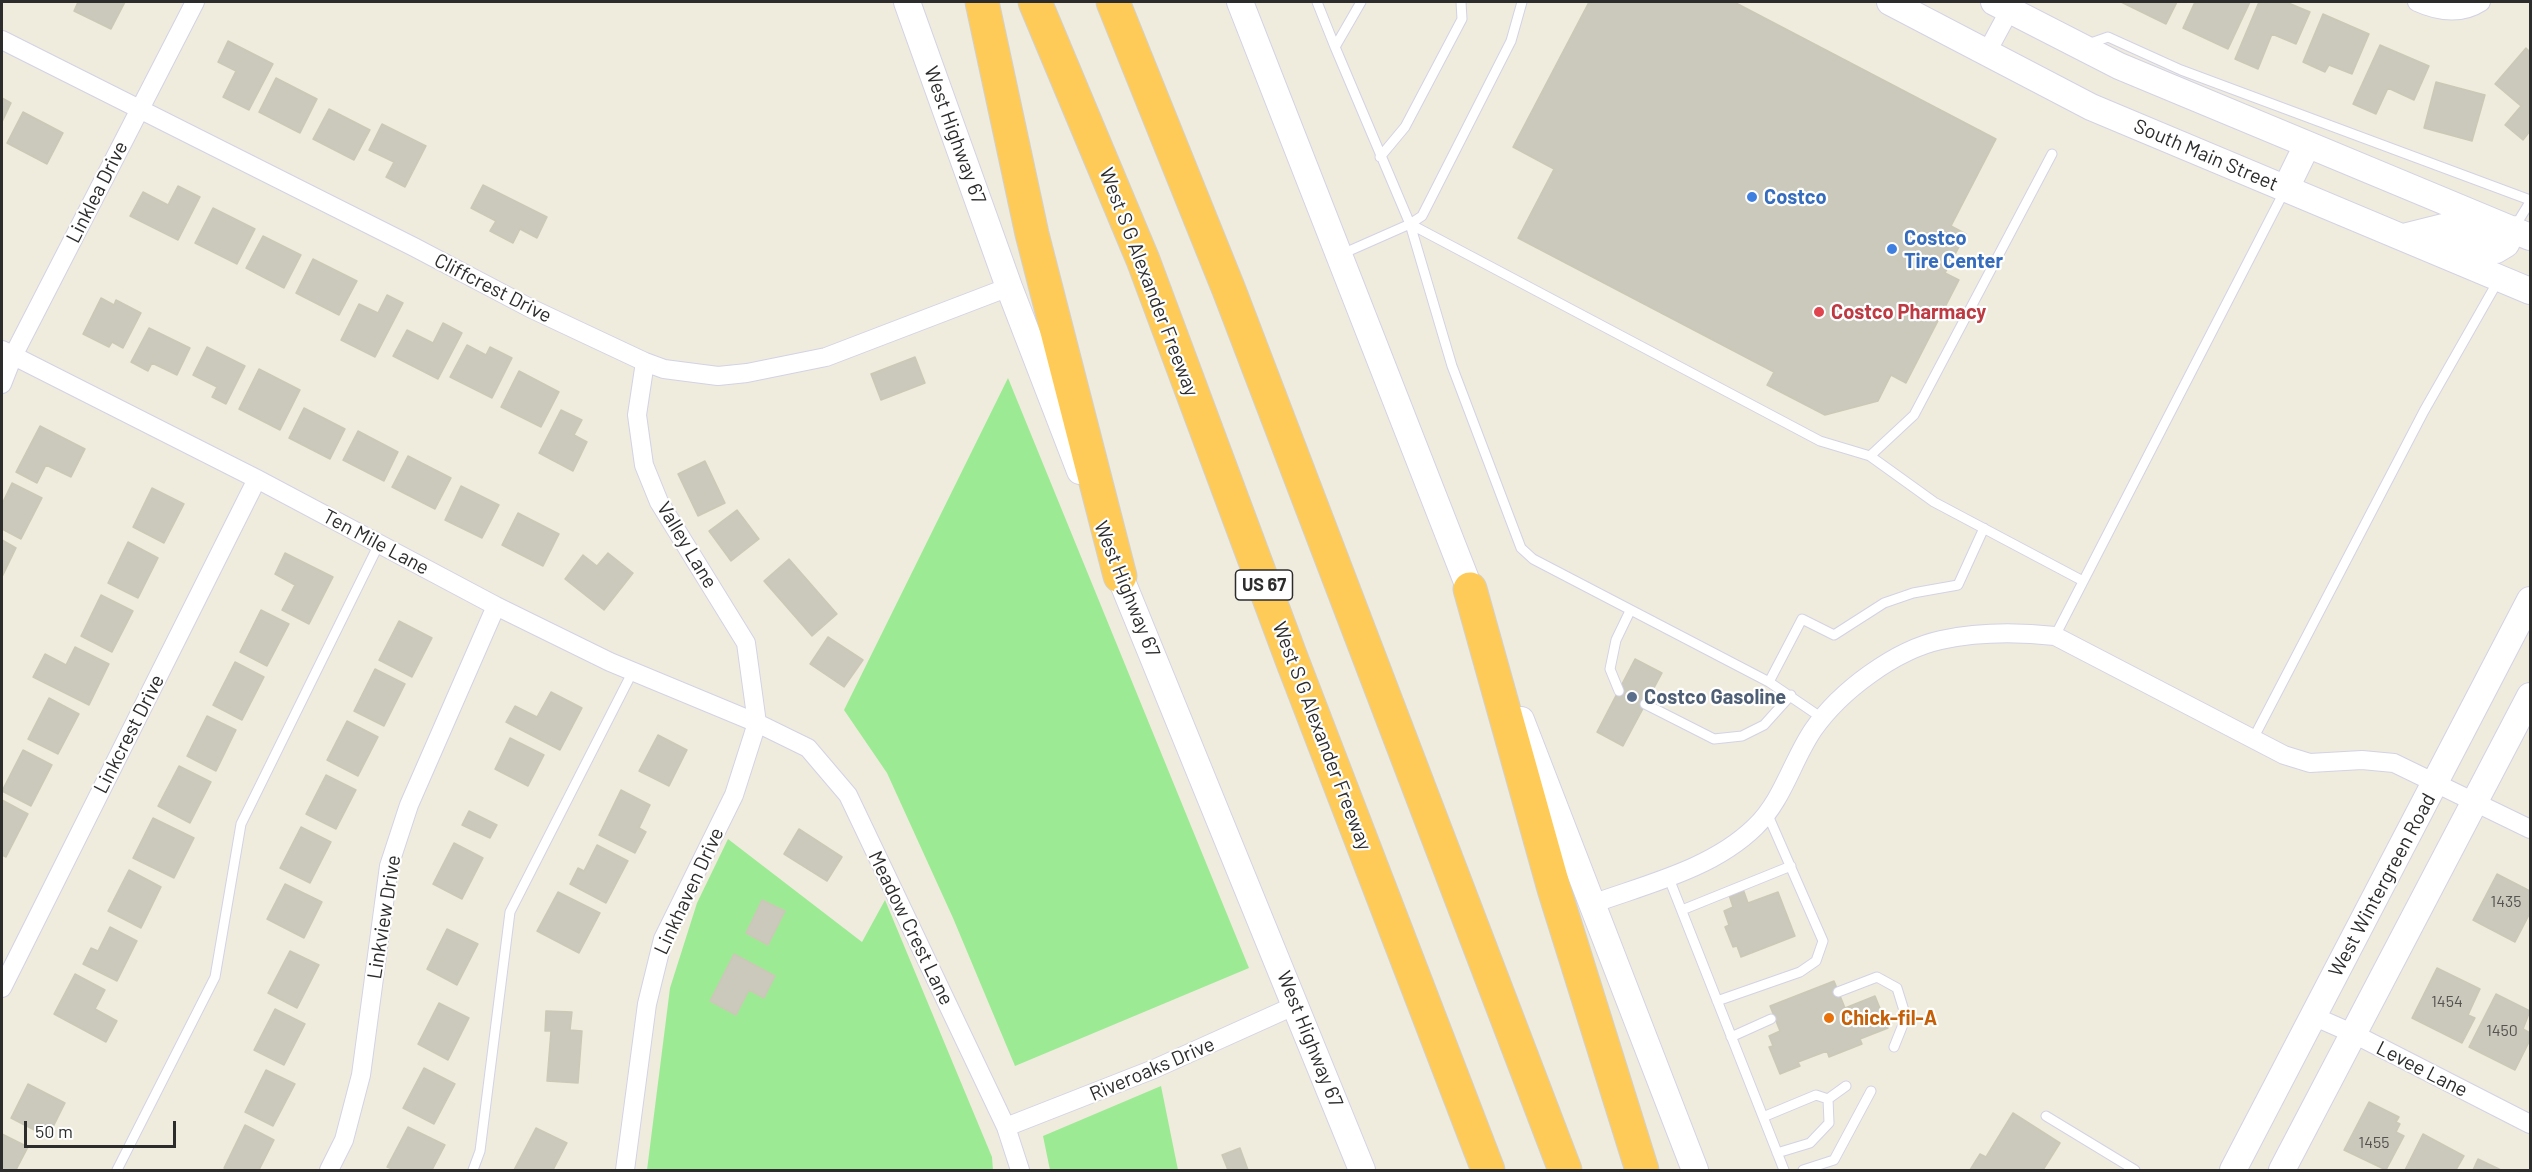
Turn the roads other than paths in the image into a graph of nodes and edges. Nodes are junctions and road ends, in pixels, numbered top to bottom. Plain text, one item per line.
1 (195, 2) edge
2 (907, 2) edge
3 (982, 2) edge
4 (1035, 2) edge
5 (1113, 2) edge
6 (1240, 2) edge
7 (1317, 2) edge
8 (1361, 2) edge
9 (1461, 2) edge
10 (1522, 2) edge
11 (1890, 2) edge
12 (2418, 2) edge
13 (2481, 2) edge
14 (2006, 4) edge
15 (2, 40) edge
16 (1335, 47) junction
17 (2081, 47) junction
18 (1987, 52) junction
19 (139, 110) junction
20 (2337, 129) junction
21 (2315, 140) junction
22 (2052, 154) dead end
23 (1380, 157) junction
24 (2286, 188) junction
25 (2530, 201) edge
26 (1410, 225) junction
27 (2522, 233) edge
28 (2403, 237) junction
29 (1340, 255) junction
30 (2500, 277) junction
31 (1009, 286) junction
32 (2530, 291) edge
33 (7, 353) edge
34 (645, 362) junction
35 (2, 384) edge
36 (1870, 456) junction
37 (257, 479) junction
38 (1984, 528) junction
39 (379, 544) junction
40 (1120, 576) junction
41 (2083, 581) junction
42 (1470, 589) junction
43 (2530, 600) edge
44 (496, 606) junction
45 (1630, 611) junction
46 (2055, 636) junction
47 (633, 671) junction
48 (1769, 682) junction
49 (1619, 691) dead end
50 (1791, 695) junction
51 (2530, 696) edge
52 (1645, 704) dead end
53 (1822, 718) junction
54 (757, 723) junction
55 (2253, 739) junction
56 (2435, 783) junction
57 (2476, 801) junction
58 (1767, 812) junction
59 (2530, 829) edge
60 (1791, 866) junction
61 (1668, 876) junction
62 (1592, 904) junction
63 (1682, 910) junction
64 (2, 988) edge
65 (1838, 992) dead end
66 (1717, 1001) junction
67 (1296, 1005) junction
68 (2313, 1016) junction
69 (1772, 1019) dead end
70 (2354, 1034) junction
71 (1731, 1037) junction
72 (1894, 1047) dead end
73 (1846, 1086) dead end
74 (1871, 1091) dead end
75 (1828, 1099) junction
76 (2046, 1116) dead end
77 (1763, 1117) junction
78 (2530, 1124) edge
79 (1006, 1127) junction
80 (1777, 1153) junction
81 (117, 1170) edge
82 (329, 1170) edge
83 (473, 1170) edge
84 (625, 1170) edge
85 (1020, 1170) edge
86 (1362, 1170) edge
87 (1488, 1170) edge
88 (1565, 1170) edge
89 (1642, 1170) edge
90 (1695, 1170) edge
91 (1784, 1170) edge
92 (1803, 1170) edge
93 (2135, 1170) edge
94 (2233, 1170) edge
95 (2282, 1170) edge

1 - 19 street, Linklea Drive
2 - 31 main road, West Highway 67
3 - 40 highway
4 - 87 highway, West S G Alexander Freeway / US 67
5 - 88 highway
6 - 29 main road
7 - 16 lane
8 - 16 lane
9 - 23 lane
10 - 26 lane
11 - 18 main road, South Main Street
12 - 13 street
14 - 17 main road
14 - 18 street
15 - 19 street, Cliffcrest Drive
16 - 23 lane
17 - 20 lane
17 - 21 main road
18 - 24 main road, South Main Street
19 - 33 street, Linklea Drive
19 - 34 street, Cliffcrest Drive
20 - 21 lane
20 - 25 lane
21 - 24 main road
21 - 27 main road
22 - 36 lane
23 - 26 lane
24 - 28 main road, South Main Street
24 - 41 lane
25 - 27 lane
26 - 29 lane
26 - 36 lane
26 - 45 lane
27 - 28 main road
28 - 30 main road, South Main Street
29 - 42 main road
30 - 32 main road, South Main Street
30 - 55 lane
31 - 34 street, Cliffcrest Drive
31 - 40 main road, West Highway 67
33 - 35 street, Linklea Drive
33 - 37 street, Ten Mile Lane
34 - 54 street, Valley Lane
36 - 38 lane
37 - 39 street, Ten Mile Lane
37 - 64 street, Linkcrest Drive
38 - 41 lane
38 - 48 lane
39 - 44 street, Ten Mile Lane
39 - 81 lane
40 - 67 main road, West Highway 67
41 - 46 lane
42 - 62 main road
42 - 89 highway
43 - 56 main road, West Wintergreen Road
44 - 47 street, Ten Mile Lane
44 - 82 street, Linkview Drive
45 - 48 lane
45 - 49 lane
46 - 53 street
46 - 55 street
47 - 54 street, Ten Mile Lane
47 - 83 lane
48 - 50 lane
50 - 52 lane
50 - 53 lane
51 - 57 main road
53 - 58 street
54 - 79 street, Meadow Crest Lane
54 - 84 street, Linkhaven Drive
55 - 56 street
56 - 57 street
56 - 68 main road, West Wintergreen Road
57 - 59 street
57 - 70 main road
58 - 60 lane
58 - 61 street
60 - 63 lane
60 - 66 lane
61 - 62 street
61 - 63 lane
62 - 90 main road
63 - 66 lane
65 - 72 lane
66 - 71 lane
67 - 79 street, Riveroaks Drive
67 - 86 main road, West Highway 67
68 - 70 street, Levee Lane
68 - 94 main road, West Wintergreen Road
69 - 71 lane
70 - 78 street, Levee Lane
70 - 95 main road
71 - 77 lane
73 - 75 lane
74 - 92 lane
75 - 77 lane
75 - 80 lane
76 - 93 lane
77 - 80 lane
79 - 85 street, Meadow Crest Lane
80 - 91 lane

